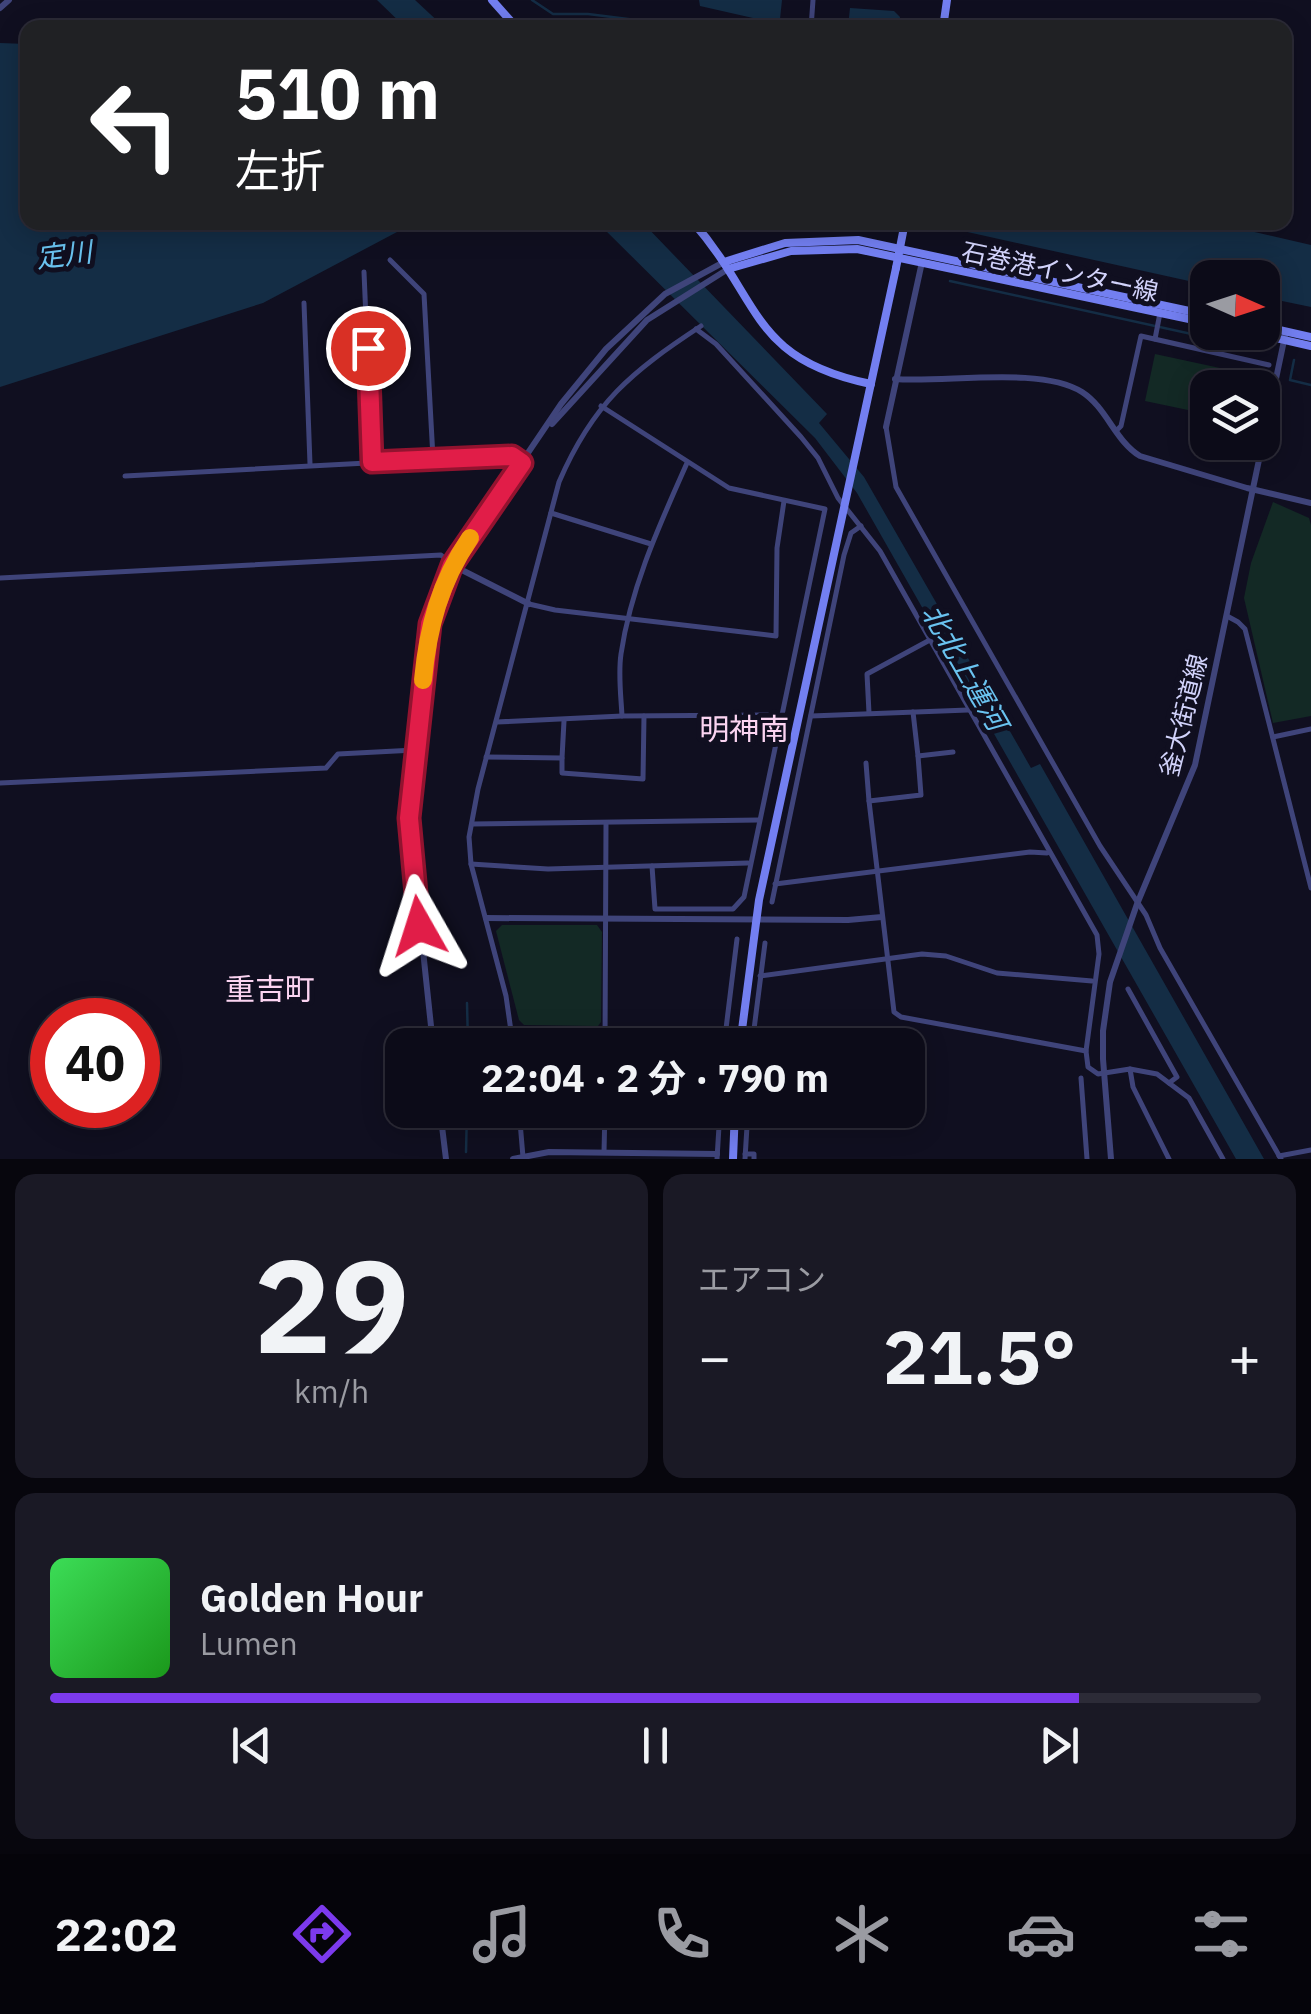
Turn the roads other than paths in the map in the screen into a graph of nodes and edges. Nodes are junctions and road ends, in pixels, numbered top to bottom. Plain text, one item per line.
1 (9, 0) edge
2 (492, 0) edge
3 (0, 8) edge
4 (510, 20) edge
5 (699, 230) edge
6 (903, 230) edge
7 (390, 260) dead end
8 (923, 262) junction
9 (726, 265) junction
10 (364, 272) dead end
11 (304, 303) dead end
12 (1190, 311) edge
13 (1160, 313) junction
14 (1190, 319) edge
15 (1280, 334) edge
16 (1280, 335) edge
17 (1285, 336) junction
18 (1155, 338) junction
19 (1311, 338) edge
20 (1311, 346) edge
21 (1269, 365) dead end
22 (895, 380) junction
23 (871, 384) junction
24 (601, 406) junction
25 (886, 427) joint
26 (1116, 431) junction
27 (541, 435) junction
28 (432, 458) junction
29 (372, 462) junction
30 (687, 462) junction
31 (522, 463) junction
32 (310, 464) junction
33 (125, 476) dead end
34 (1253, 489) junction
35 (784, 500) junction
36 (1311, 502) edge
37 (844, 504) junction
38 (550, 513) junction
39 (860, 526) junction
40 (651, 544) junction
41 (452, 565) junction
42 (0, 578) edge
43 (529, 604) junction
44 (1227, 616) junction
45 (628, 618) junction
46 (928, 640) junction
47 (968, 710) junction
48 (913, 712) junction
49 (868, 714) junction
50 (781, 715) junction
51 (622, 716) junction
52 (644, 716) junction
53 (810, 716) junction
54 (564, 720) junction
55 (497, 722) junction
56 (1311, 729) edge
57 (1274, 737) junction
58 (415, 750) junction
59 (953, 752) dead end
60 (918, 756) junction
61 (486, 757) junction
62 (562, 758) junction
63 (866, 763) dead end
64 (0, 783) edge
65 (869, 801) junction
66 (759, 820) junction
67 (470, 824) junction
68 (606, 824) junction
69 (1311, 845) edge
70 (1301, 848) junction
71 (1047, 852) junction
72 (750, 862) junction
73 (472, 864) junction
74 (652, 866) junction
75 (605, 868) junction
76 (876, 871) junction
77 (774, 884) junction
78 (1311, 888) edge
79 (772, 902) dead end
80 (1135, 909) junction
81 (882, 916) junction
82 (486, 918) junction
83 (605, 918) junction
84 (756, 918) junction
85 (737, 939) dead end
86 (765, 943) dead end
87 (887, 957) junction
88 (760, 976) junction
89 (1093, 981) junction
90 (1128, 989) dead end
91 (431, 1028) edge
92 (512, 1028) edge
93 (605, 1028) edge
94 (726, 1028) edge
95 (742, 1028) edge
96 (754, 1028) edge
97 (1086, 1051) junction
98 (1130, 1069) junction
99 (1104, 1074) junction
100 (1081, 1078) dead end
101 (1170, 1083) junction
102 (442, 1128) edge
103 (521, 1128) edge
104 (604, 1128) edge
105 (719, 1128) edge
106 (734, 1128) edge
107 (747, 1128) edge
108 (1311, 1150) edge
109 (604, 1152) junction
110 (717, 1156) edge
111 (745, 1156) edge
112 (523, 1157) edge
113 (1280, 1158) edge
114 (446, 1159) edge
115 (513, 1159) edge
116 (732, 1159) edge
117 (754, 1159) edge
118 (1088, 1159) edge
119 (1111, 1159) edge
120 (1169, 1159) edge
121 (1223, 1159) edge

1 - 3 street
2 - 4 main road
5 - 9 main road
6 - 23 main road, bridge
7 - 28 street
8 - 9 main road, 石巻港インター線
8 - 13 main road, 石巻港インター線
8 - 22 street
9 - 12 main road, 石巻港インター線
9 - 23 main road
9 - 27 street
9 - 27 street
10 - 29 street
11 - 32 street
13 - 14 main road, 石巻港インター線
13 - 18 street
15 - 17 main road
16 - 17 main road
17 - 19 main road
17 - 20 main road
17 - 34 street, 釜大街道線
18 - 21 street
18 - 26 street
22 - 25 street
22 - 26 street
23 - 37 main road
24 - 30 street
24 - 37 street
24 - 38 street
25 - 80 street
26 - 34 street
27 - 31 street
28 - 29 street
28 - 31 street
29 - 32 street
30 - 35 street
30 - 40 street
31 - 41 street
32 - 33 street
34 - 36 street
34 - 44 street, 釜大街道線
35 - 45 street
35 - 50 street
37 - 39 street
37 - 84 main road
38 - 40 street
38 - 43 street
39 - 46 street
39 - 53 street
40 - 45 street
41 - 42 street
41 - 43 street
41 - 58 street
43 - 45 street
43 - 55 street
44 - 57 street
44 - 80 street, 釜大街道線
45 - 51 street
46 - 47 street
46 - 49 street
47 - 48 street
47 - 71 street
48 - 49 street
48 - 60 street
49 - 53 street
50 - 52 street
50 - 66 street
51 - 52 street
51 - 54 street
52 - 62 street
53 - 77 street
54 - 55 street
54 - 62 street
55 - 61 street
56 - 57 street
57 - 70 street
58 - 64 street
58 - 91 street
59 - 60 street
60 - 65 street
61 - 62 street
61 - 67 street
63 - 65 street
65 - 76 street
66 - 68 street
66 - 72 street
67 - 68 street
67 - 73 street
68 - 75 street
69 - 70 street
70 - 78 street
71 - 76 street
71 - 89 street
72 - 74 street
72 - 74 street
73 - 75 street
73 - 82 street
74 - 75 street
75 - 83 street
76 - 77 street
76 - 81 street
77 - 79 street
80 - 99 street, 釜大街道線
80 - 113 street
81 - 84 street
81 - 87 street
82 - 83 street
82 - 92 street
83 - 84 street
83 - 93 street
84 - 95 main road
85 - 94 street
86 - 88 street
87 - 88 street
87 - 89 street
87 - 97 street
88 - 96 street
89 - 97 street
90 - 101 street
97 - 99 street
98 - 99 street
98 - 101 street
98 - 120 street
99 - 119 street, 釜大街道線
100 - 118 street
101 - 121 street
102 - 114 street
103 - 112 street
104 - 109 street
105 - 110 street
106 - 116 main road
107 - 111 street
108 - 113 street
109 - 110 street
109 - 112 street
111 - 117 street
112 - 115 street

